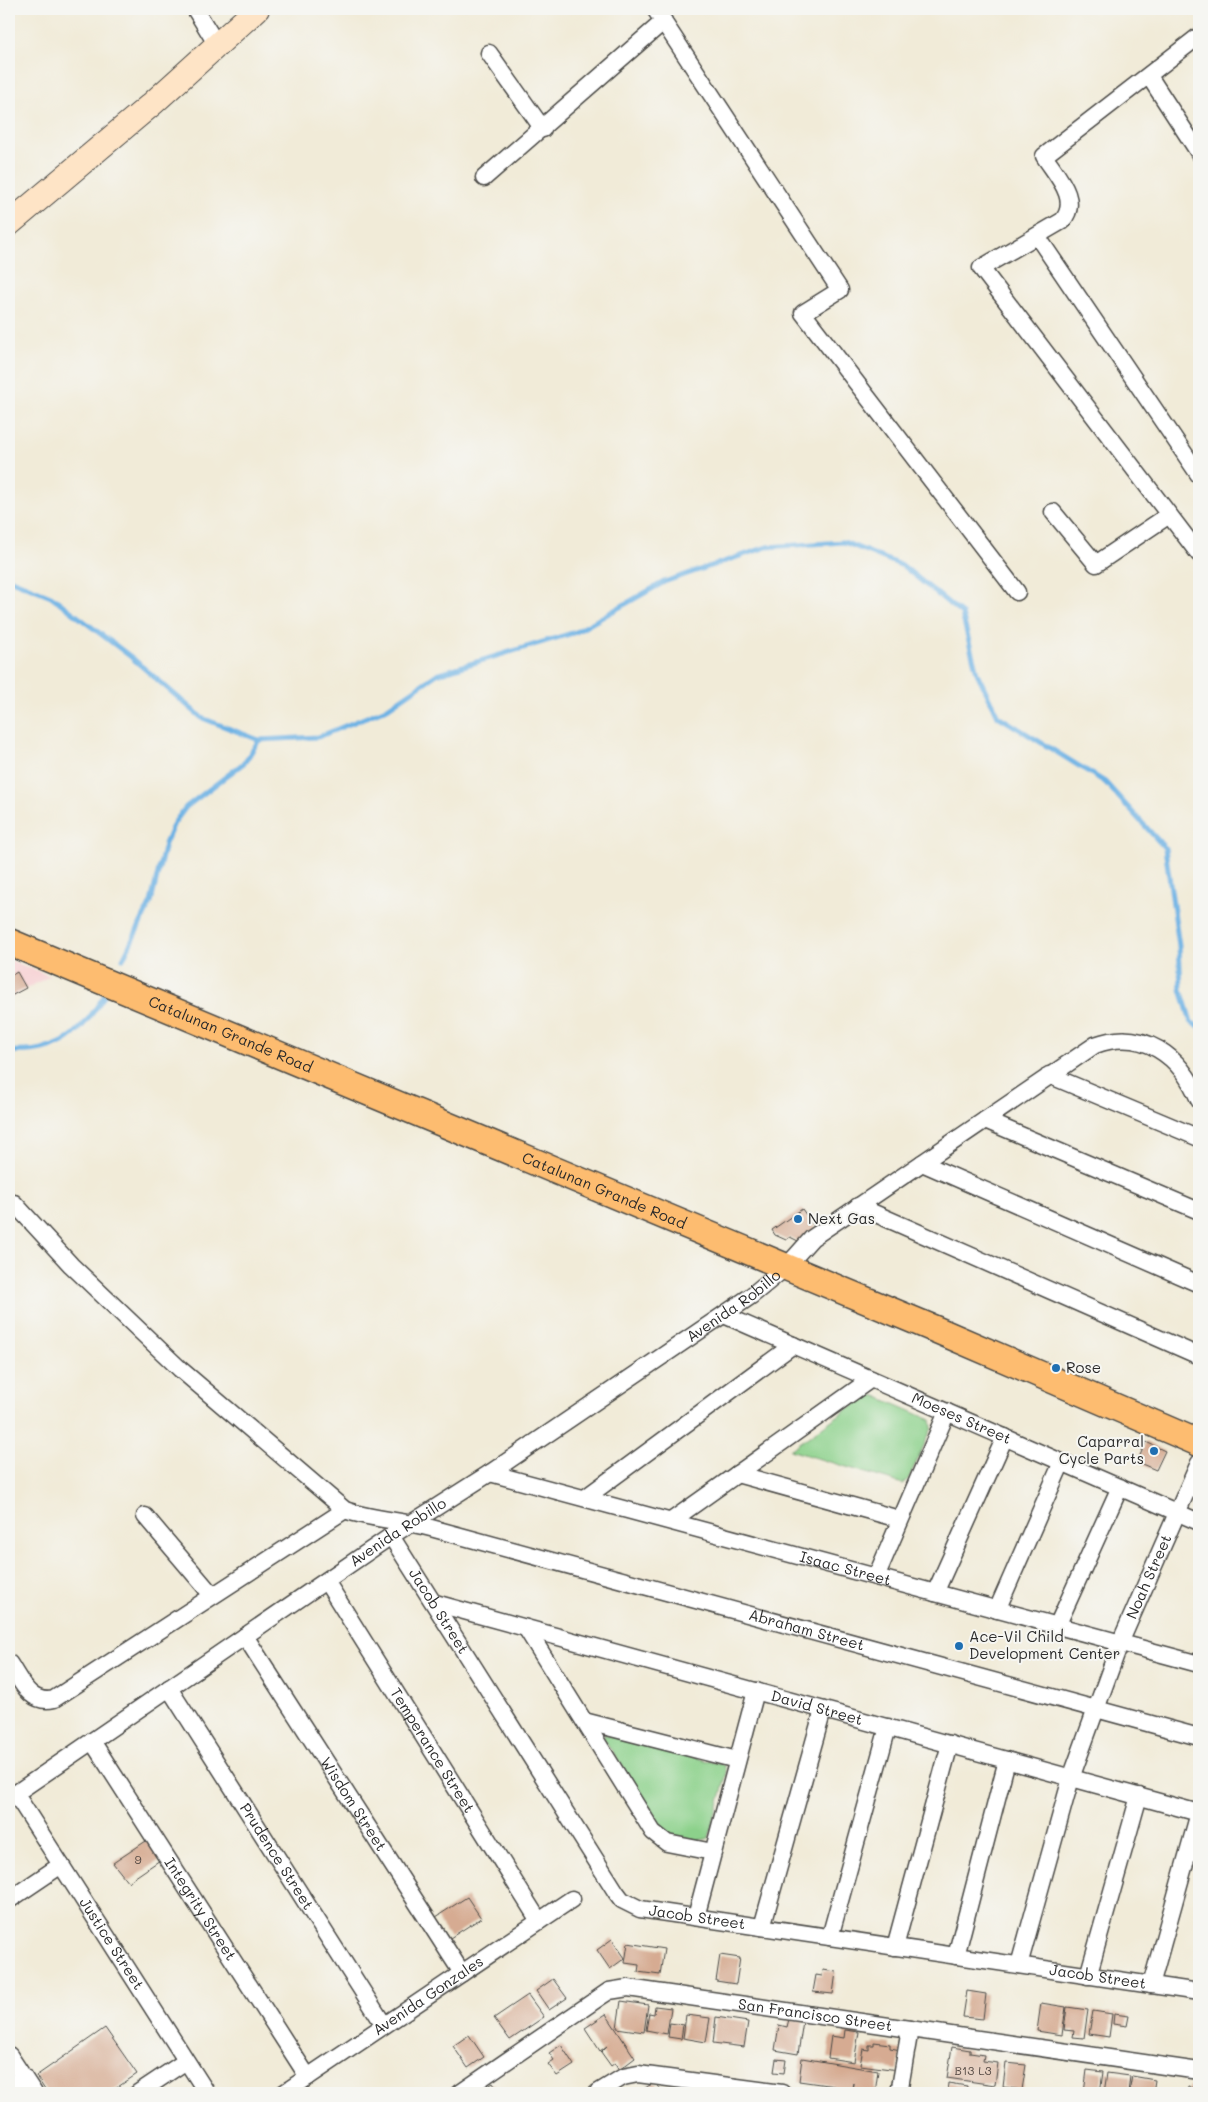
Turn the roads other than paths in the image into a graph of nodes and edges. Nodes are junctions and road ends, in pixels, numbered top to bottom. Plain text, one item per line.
1 (195, 9) edge
2 (258, 9) edge
3 (660, 15) edge
4 (1199, 36) edge
5 (217, 45) junction
6 (489, 52) dead end
7 (1149, 76) junction
8 (543, 128) junction
9 (1199, 154) edge
10 (484, 178) dead end
11 (9, 224) edge
12 (1037, 236) junction
13 (1199, 475) edge
14 (1053, 512) dead end
15 (1169, 515) junction
16 (1199, 554) edge
17 (1017, 592) dead end
18 (9, 942) edge
19 (1049, 1075) junction
20 (1199, 1100) edge
21 (984, 1120) junction
22 (1199, 1138) edge
23 (922, 1163) junction
24 (14, 1203) dead end
25 (858, 1206) junction
26 (1199, 1211) edge
27 (786, 1267) junction
28 (1199, 1284) edge
29 (724, 1315) junction
30 (793, 1345) junction
31 (1199, 1356) edge
32 (871, 1379) junction
33 (946, 1412) junction
34 (1005, 1437) junction
35 (1199, 1443) edge
36 (1062, 1462) junction
37 (1199, 1462) edge
38 (490, 1473) junction
39 (738, 1474) junction
40 (1120, 1487) junction
41 (585, 1498) junction
42 (345, 1510) junction
43 (1177, 1512) junction
44 (145, 1516) dead end
45 (899, 1519) junction
46 (671, 1521) junction
47 (413, 1522) junction
48 (1199, 1522) edge
49 (391, 1536) junction
50 (876, 1577) junction
51 (326, 1581) junction
52 (935, 1593) junction
53 (212, 1595) junction
54 (435, 1603) junction
55 (997, 1610) junction
56 (1057, 1626) junction
57 (526, 1628) junction
58 (245, 1636) junction
59 (1120, 1643) junction
60 (9, 1663) edge
61 (1199, 1664) edge
62 (169, 1688) junction
63 (756, 1691) junction
64 (1096, 1709) junction
65 (823, 1710) junction
66 (584, 1721) junction
67 (888, 1727) junction
68 (1199, 1737) edge
69 (92, 1741) junction
70 (950, 1744) junction
71 (738, 1760) junction
72 (1007, 1760) junction
73 (1071, 1778) junction
74 (12, 1796) edge
75 (1139, 1796) junction
76 (1199, 1813) edge
77 (713, 1852) junction
78 (61, 1865) junction
79 (572, 1899) dead end
80 (9, 1900) edge
81 (696, 1918) junction
82 (539, 1921) junction
83 (762, 1927) junction
84 (830, 1937) junction
85 (895, 1947) junction
86 (956, 1956) junction
87 (1019, 1966) junction
88 (462, 1973) junction
89 (1088, 1976) junction
90 (1151, 1985) junction
91 (1199, 1992) edge
92 (384, 2025) junction
93 (910, 2029) junction
94 (9, 2055) edge
95 (186, 2061) junction
96 (1199, 2071) edge
97 (23, 2077) junction
98 (308, 2077) junction
99 (9, 2087) edge
100 (701, 2087) edge
101 (614, 2088) edge
102 (34, 2093) edge
103 (138, 2093) edge
104 (207, 2093) edge
105 (284, 2093) edge
106 (460, 2093) edge
107 (596, 2093) edge
108 (782, 2093) edge
109 (899, 2093) edge

1 - 5 street
2 - 5 street
3 - 8 street
3 - 17 street
4 - 7 street
5 - 11 street
6 - 8 street
7 - 9 street
7 - 12 street
8 - 10 street
12 - 13 street
12 - 15 street
14 - 15 street
15 - 16 street
18 - 27 main road, Catalunan Grande Road
19 - 20 street, Avenida Robillo
19 - 21 street, Avenida Robillo
19 - 22 street
21 - 23 street, Avenida Robillo
21 - 26 street
23 - 25 street, Avenida Robillo
23 - 28 street
24 - 42 street
25 - 27 street, Avenida Robillo
25 - 31 street
27 - 29 street, Avenida Robillo
27 - 35 main road, Catalunan Grande Road
29 - 30 street, Moeses Street
29 - 38 street, Avenida Robillo
30 - 32 street, Moeses Street
30 - 41 street
32 - 33 street, Moeses Street
32 - 39 street
33 - 34 street, Moeses Street
33 - 45 street
34 - 36 street, Moeses Street
34 - 52 street
36 - 40 street, Moeses Street
36 - 55 street
37 - 43 street, Noah Street
38 - 41 street, Isaac Street
38 - 47 street, Avenida Robillo
39 - 45 street
39 - 46 street
40 - 43 street, Moeses Street
40 - 56 street
41 - 46 street, Isaac Street
42 - 47 street, Abraham Street
42 - 53 street
43 - 48 street, Moeses Street
43 - 59 street, Noah Street
44 - 53 street
45 - 50 street
46 - 50 street, Isaac Street
47 - 49 street, Avenida Robillo
47 - 64 street, Abraham Street
49 - 51 street, Avenida Robillo
49 - 54 street, Jacob Street
50 - 52 street, Isaac Street
51 - 58 street, Avenida Robillo
51 - 82 street, Temperance Street
52 - 55 street, Isaac Street
53 - 60 street
54 - 57 street, David Street
54 - 81 street, Jacob Street
55 - 56 street, Isaac Street
56 - 59 street, Isaac Street
57 - 63 street, David Street
57 - 66 street
58 - 62 street, Avenida Robillo
58 - 88 street, Wisdom Street
59 - 61 street, Isaac Street
59 - 64 street, Noah Street
62 - 69 street, Avenida Robillo
62 - 92 street, Prudence Street
63 - 65 street, David Street
63 - 71 street
64 - 68 street, Abraham Street
64 - 73 street, Noah Street
65 - 67 street, David Street
65 - 83 street
66 - 71 street
66 - 77 street
67 - 70 street, David Street
67 - 84 street
69 - 74 street, Avenida Robillo
69 - 98 street, Integrity Street
70 - 72 street, David Street
70 - 85 street
71 - 77 street
72 - 73 street, David Street
72 - 86 street
73 - 75 street, David Street
73 - 87 street, Noah Street
74 - 78 street, Justice Street
75 - 76 street, David Street
75 - 89 street
76 - 90 street
77 - 81 street
78 - 80 street
78 - 95 street, Justice Street
79 - 82 street, Avenida Gonzales
81 - 83 street, Jacob Street
82 - 88 street, Avenida Gonzales
83 - 84 street, Jacob Street
84 - 85 street, Jacob Street
85 - 86 street, Jacob Street
86 - 87 street, Jacob Street
87 - 89 street, Jacob Street
88 - 92 street, Avenida Gonzales
89 - 90 street, Jacob Street
90 - 91 street, Jacob Street
92 - 98 street, Avenida Gonzales
93 - 96 street, San Francisco Street
93 - 106 street, San Francisco Street
93 - 109 street
94 - 97 street
95 - 103 street
95 - 104 street, Justice Street
97 - 99 street
97 - 102 street
98 - 105 street, Avenida Gonzales
100 - 101 street
100 - 108 street
101 - 107 street

